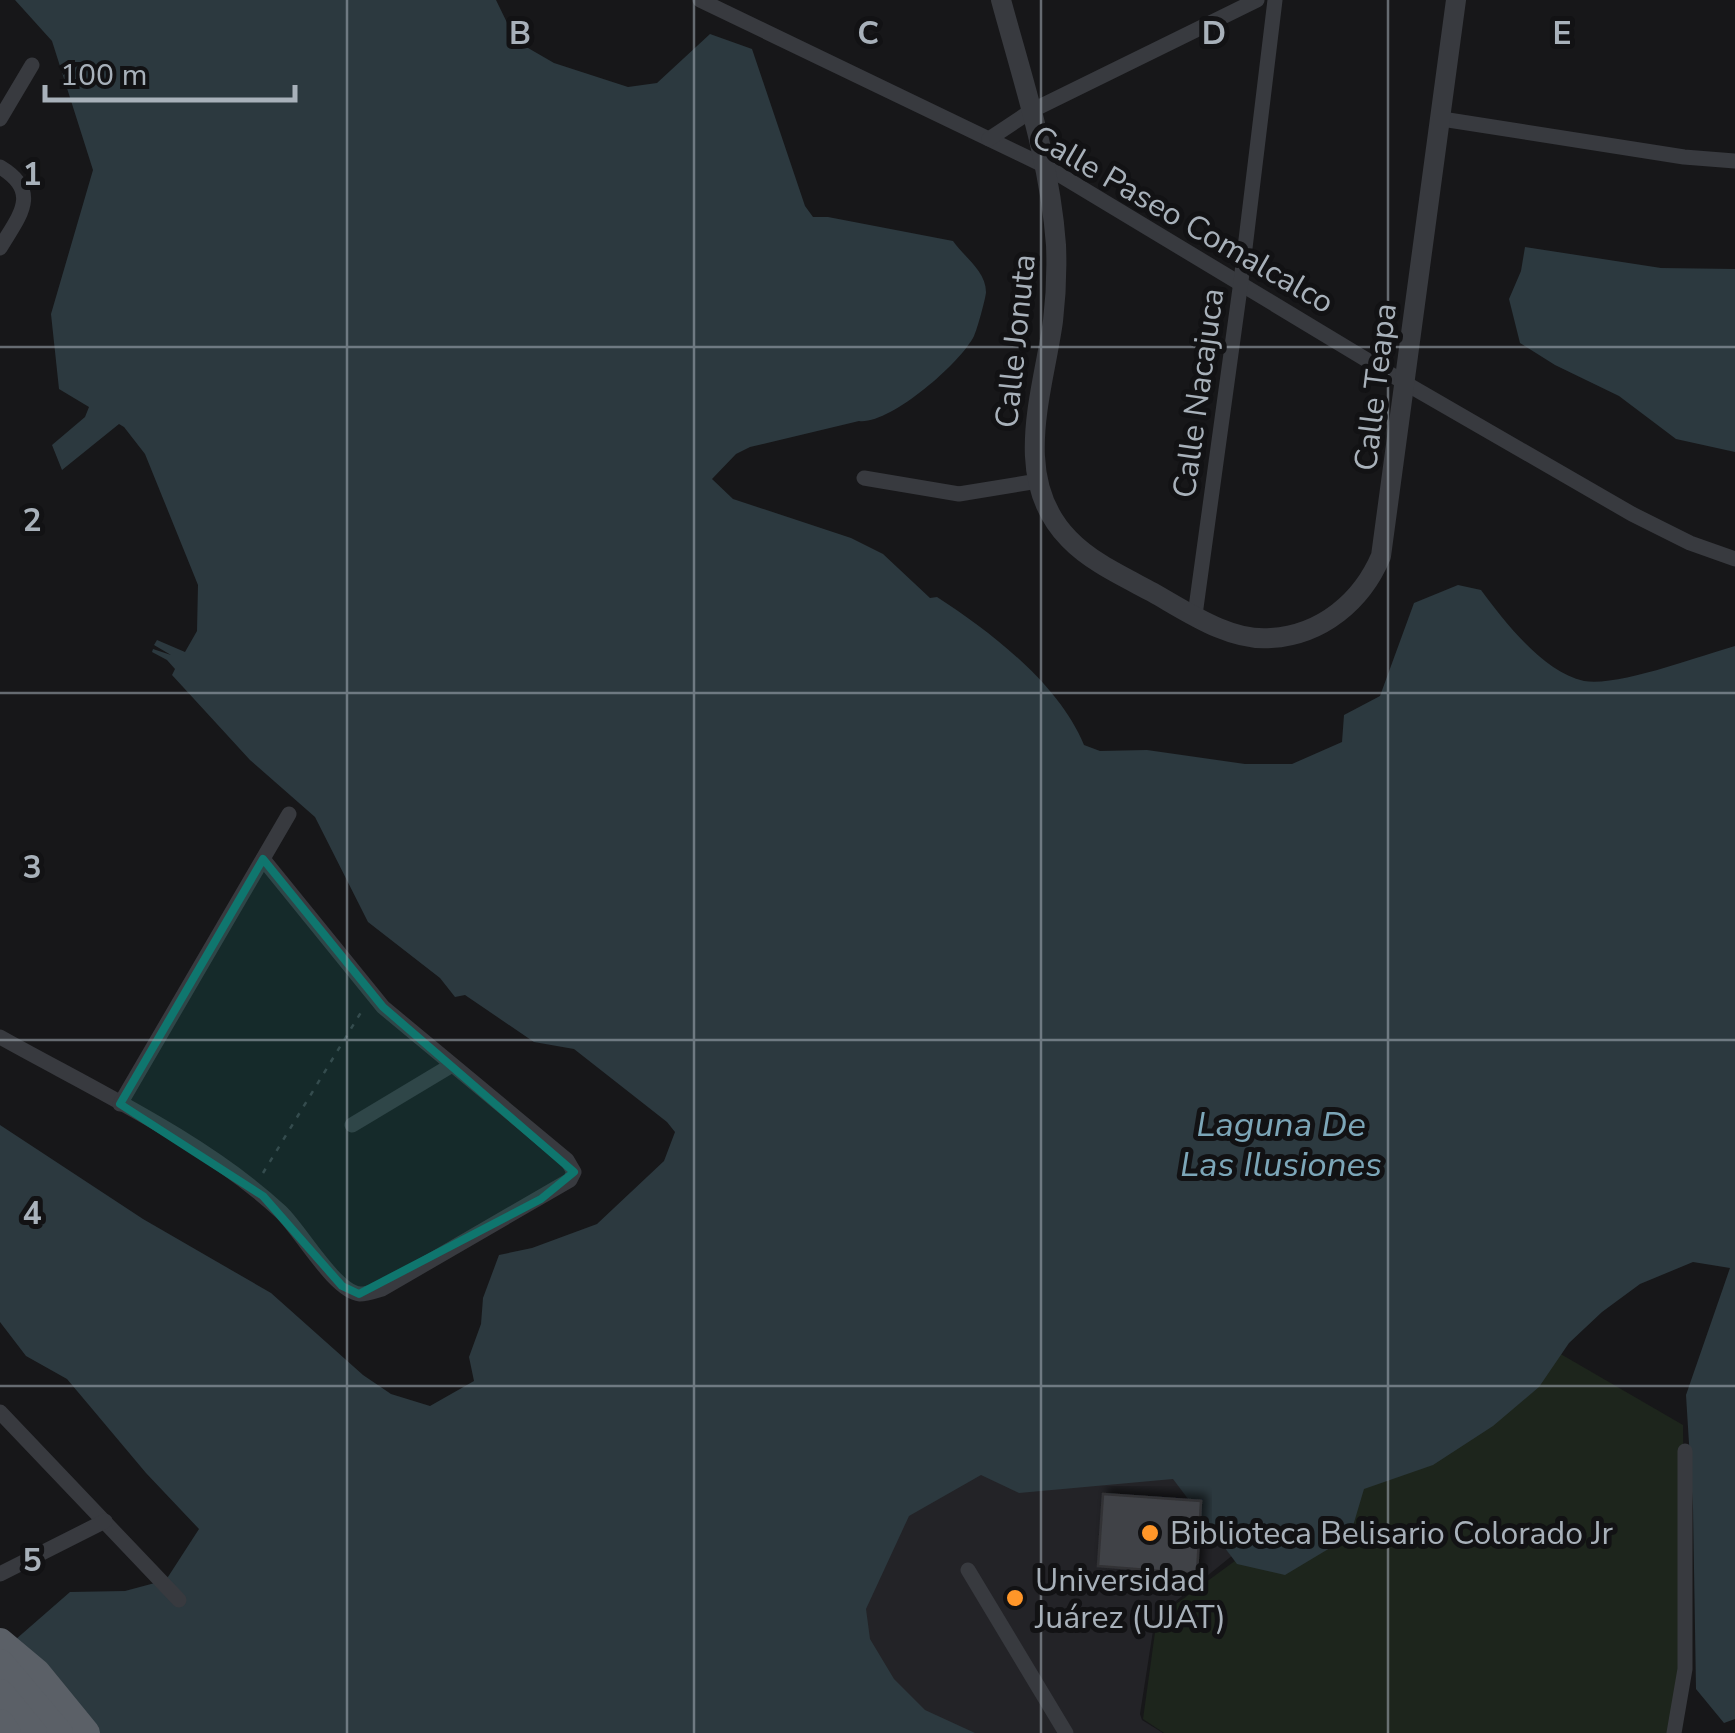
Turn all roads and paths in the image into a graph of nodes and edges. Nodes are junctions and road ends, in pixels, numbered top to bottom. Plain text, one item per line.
1 (700, 0) edge
2 (1001, 0) edge
3 (1256, 0) edge
4 (1275, 0) edge
5 (1456, 0) edge
6 (32, 66) dead end
7 (1032, 111) junction
8 (1442, 118) junction
9 (0, 119) edge
10 (989, 139) junction
11 (1735, 161) edge
12 (1045, 166) junction
13 (0, 167) edge
14 (0, 248) edge
15 (1241, 282) junction
16 (1405, 383) junction
17 (864, 478) dead end
18 (1038, 481) junction
19 (1735, 559) edge
20 (1194, 614) junction
21 (288, 814) dead end
22 (262, 859) junction
23 (371, 995) junction
24 (0, 1037) edge
25 (452, 1065) junction
26 (120, 1104) junction
27 (352, 1124) dead end
28 (253, 1189) junction
29 (0, 1412) edge
30 (1685, 1451) dead end
31 (105, 1520) junction
32 (968, 1570) dead end
33 (0, 1574) edge
34 (178, 1600) dead end
35 (0, 1642) edge
36 (0, 1663) edge
37 (0, 1693) edge
38 (0, 1723) edge
39 (8, 1733) edge
40 (33, 1733) edge
41 (60, 1733) edge
42 (86, 1733) edge
43 (1066, 1733) edge
44 (1674, 1733) edge

1 - 10 street, Calle Paseo Comalcalco
2 - 7 street, Calle Jonuta
3 - 7 street
4 - 15 street, Calle Nacajuca
5 - 8 street, Calle Teapa
6 - 9 street
7 - 10 street
7 - 12 street, Calle Jonuta
8 - 11 street
8 - 16 street, Calle Teapa
10 - 12 street, Calle Paseo Comalcalco
12 - 15 street, Calle Paseo Comalcalco
12 - 18 street, Calle Jonuta
13 - 14 street
15 - 16 street, Calle Paseo Comalcalco
15 - 20 street, Calle Nacajuca
16 - 19 street, Calle Paseo Comalcalco
16 - 20 street, Calle Teapa
17 - 18 street
18 - 20 street, Calle Jonuta
21 - 22 street
22 - 23 street
22 - 26 street
23 - 25 street
23 - 28 path
24 - 26 street
25 - 27 street
25 - 28 street
26 - 28 street
29 - 31 street
30 - 44 street
31 - 33 street
31 - 34 street
32 - 43 street
35 - 42 highway
36 - 41 highway
37 - 40 highway
38 - 39 highway

